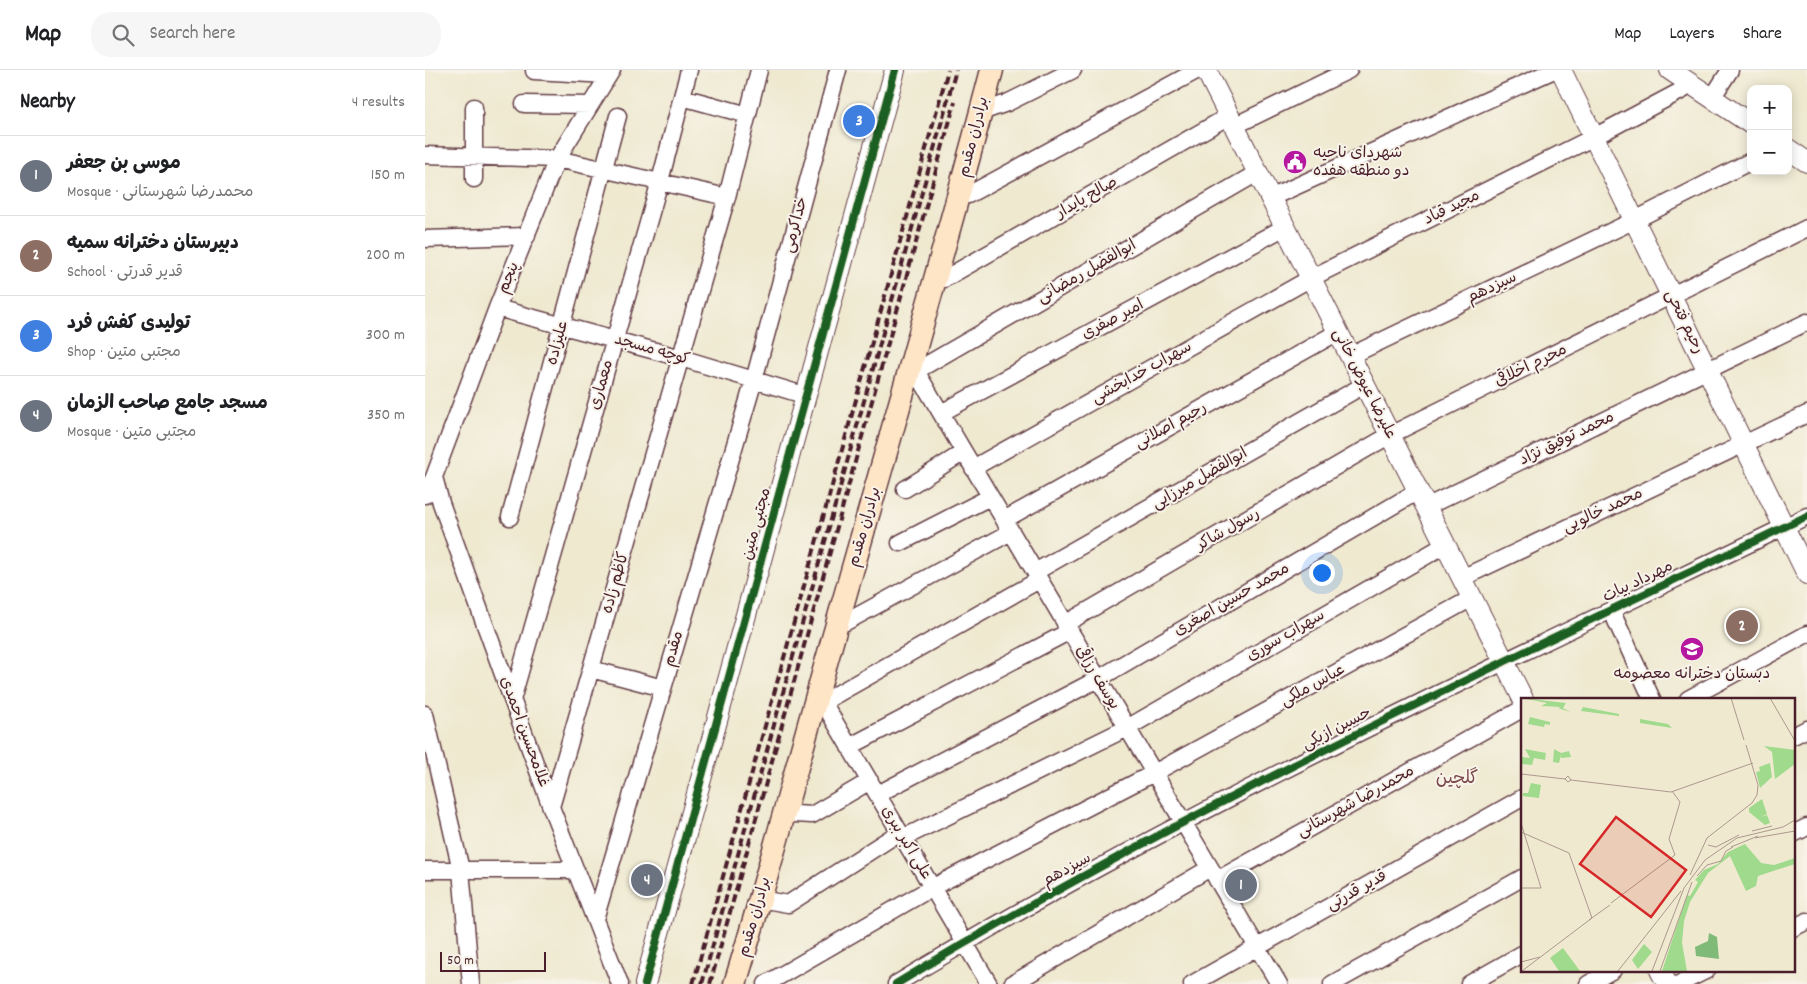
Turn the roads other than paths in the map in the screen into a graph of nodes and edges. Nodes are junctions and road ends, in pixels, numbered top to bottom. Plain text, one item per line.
1 (689, 70) edge
2 (759, 70) edge
3 (838, 70) edge
4 (895, 70) edge
5 (992, 70) edge
6 (998, 70) edge
7 (1073, 70) edge
8 (1198, 70) edge
9 (1206, 70) edge
10 (1349, 70) edge
11 (1554, 70) edge
12 (1561, 70) edge
13 (1670, 70) edge
14 (1730, 70) edge
15 (534, 71) edge
16 (610, 72) edge
17 (1692, 84) junction
18 (682, 97) junction
19 (1712, 98) junction
20 (524, 104) dead end
21 (590, 105) junction
22 (474, 107) dead end
23 (984, 110) junction
24 (748, 115) junction
25 (619, 116) dead end
26 (1231, 121) junction
27 (1747, 121) edge
28 (1594, 138) junction
29 (1792, 152) edge
30 (425, 155) edge
31 (474, 156) junction
32 (557, 159) junction
33 (1807, 162) edge
34 (1747, 163) edge
35 (605, 168) junction
36 (1257, 173) junction
37 (474, 179) dead end
38 (661, 181) junction
39 (964, 195) junction
40 (727, 197) junction
41 (1270, 198) junction
42 (1635, 220) junction
43 (1285, 227) junction
44 (1807, 228) edge
45 (527, 236) junction
46 (425, 239) edge
47 (1311, 278) junction
48 (940, 279) junction
49 (1672, 296) junction
50 (497, 308) junction
51 (1807, 322) edge
52 (563, 326) junction
53 (1338, 332) junction
54 (615, 340) junction
55 (1350, 356) junction
56 (681, 358) junction
57 (913, 369) junction
58 (1708, 370) junction
59 (754, 380) junction
60 (1365, 385) junction
61 (807, 396) junction
62 (941, 413) junction
63 (1807, 414) edge
64 (1390, 435) junction
65 (1744, 444) junction
66 (964, 452) junction
67 (973, 468) junction
68 (433, 477) junction
69 (905, 489) dead end
70 (425, 495) edge
71 (990, 497) junction
72 (1422, 499) junction
73 (1807, 516) edge
74 (510, 517) dead end
75 (1008, 526) junction
76 (1784, 527) junction
77 (900, 543) dead end
78 (1445, 545) junction
79 (1807, 574) edge
80 (1037, 576) junction
81 (1462, 578) junction
82 (1472, 598) junction
83 (1611, 610) junction
84 (842, 622) junction
85 (1068, 628) junction
86 (1807, 634) edge
87 (1504, 662) junction
88 (591, 669) junction
89 (1098, 679) junction
90 (663, 688) junction
91 (1522, 698) edge
92 (1652, 698) edge
93 (1690, 698) edge
94 (512, 700) junction
95 (819, 701) junction
96 (1521, 710) edge
97 (425, 714) edge
98 (1127, 728) junction
99 (1807, 729) edge
100 (1795, 735) edge
101 (849, 746) junction
102 (1154, 773) junction
103 (873, 788) junction
104 (1521, 799) edge
105 (551, 807) junction
106 (790, 812) junction
107 (1183, 822) junction
108 (1807, 827) edge
109 (1795, 833) edge
110 (902, 835) junction
111 (425, 870) edge
112 (461, 870) junction
113 (576, 870) junction
114 (1213, 874) junction
115 (1521, 879) edge
116 (933, 887) junction
117 (766, 899) junction
118 (595, 919) junction
119 (1807, 921) edge
120 (1795, 927) edge
121 (964, 943) junction
122 (1257, 948) junction
123 (1521, 955) edge
124 (1609, 972) edge
125 (1661, 972) edge
126 (1703, 972) edge
127 (471, 984) edge
128 (620, 984) edge
129 (645, 984) edge
130 (735, 984) edge
131 (747, 984) edge
132 (766, 984) edge
133 (896, 984) edge
134 (989, 984) edge
135 (1012, 984) edge
136 (1192, 984) edge
137 (1279, 984) edge
138 (1332, 984) edge
139 (1469, 984) edge
140 (1588, 984) edge
141 (1667, 984) edge
142 (1679, 984) edge

1 - 18 street, معماری
2 - 24 street, کاظم زاده
3 - 59 street, خداکرمی
4 - 61 street, مجتبی متین
5 - 23 main road, برادران مقدم
6 - 23 main road, برادران مقدم
7 - 23 street
8 - 39 street
9 - 26 street, علیرضا عیوض خانی
10 - 26 street, صالح پایدار
11 - 41 street
12 - 28 street, رحیم فتحی
13 - 17 street
14 - 19 street
15 - 16 street
16 - 21 street, پنجم
17 - 19 street
17 - 28 street, مجید قباد
18 - 24 street
18 - 38 street, معماری
19 - 27 street
20 - 21 street
21 - 32 street, پنجم
22 - 31 street
23 - 39 main road, برادران مقدم
24 - 40 street, کاظم زاده
25 - 35 street, علیزاده
26 - 36 street, علیرضا عیوض خانی
26 - 48 street, صالح پایدار
28 - 42 street, رحیم فتحی
28 - 47 street, مجید قباد
29 - 33 street
30 - 31 street
31 - 32 street
31 - 37 street
32 - 35 street
32 - 45 street, پنجم
34 - 42 street, سیزدهم
35 - 38 street
35 - 52 street, علیزاده
36 - 41 street, علیرضا عیوض خانی
36 - 57 street, ابوالفضل رمضانی
38 - 40 street
38 - 54 street, معماری
39 - 48 main road, برادران مقدم
40 - 56 street, کاظم زاده
41 - 43 street, علیرضا عیوض خانی
42 - 49 street, رحیم فتحی
42 - 55 street, سیزدهم
43 - 47 street, علیرضا عیوض خانی
43 - 62 street, امیر صفری
44 - 49 street, محرم اخلاقی
45 - 46 street
45 - 50 street, پنجم
47 - 53 street, علیرضا عیوض خانی
47 - 67 street, سهراب خدابخشی
48 - 57 main road, برادران مقدم
49 - 58 street, رحیم فتحی
49 - 64 street, محرم اخلاقی
50 - 52 street, کوچه مسجد
50 - 68 street, پنجم
51 - 58 street, محمد توفیق ‌نژاد
52 - 54 street, کوچه مسجد
52 - 74 street, علیزاده
53 - 55 street, علیرضا عیوض خانی
53 - 75 street, رحیم اصلانی
54 - 56 street, کوچه مسجد
54 - 94 street, معماری
55 - 60 street, علیرضا عیوض خانی
56 - 59 street, کوچه مسجد
56 - 88 street, کاظم زاده
57 - 62 street, یوسف رزاقی
57 - 84 main road, برادران مقدم
58 - 65 street, رحیم فتحی
58 - 72 street, محمد توفیق ‌نژاد
59 - 61 street, کوچه مسجد
59 - 90 street, مقدم
60 - 64 street, علیرضا عیوض خانی
60 - 80 street, ابوالفضل میرزایی
61 - 129 street, مجتبی متین
62 - 66 street, یوسف رزاقی
63 - 65 street, محمد خالویی
64 - 72 street, علیرضا عیوض خانی
64 - 85 street, رسول شاکر
65 - 76 street, رحیم فتحی
65 - 81 street, محمد خالویی
66 - 67 street, یوسف رزاقی
66 - 69 street
67 - 71 street, یوسف رزاقی
68 - 70 street, پنجم
68 - 94 street, غلامحسین احمدی
71 - 75 street, یوسف رزاقی
71 - 77 street
72 - 78 street, علیرضا عیوض خانی
72 - 89 street, محمد حسین اصغری
73 - 76 street, مهرداد بیات
75 - 80 street, یوسف رزاقی
75 - 84 street, رحیم اصلانی
76 - 79 street, رحیم فتحی
76 - 83 street, مهرداد بیات
78 - 81 street, علیرضا عیوض خانی
78 - 98 street, سهراب سوری
80 - 85 street, یوسف رزاقی
80 - 95 street, ابوالفضل میرزایی
81 - 82 street, علیرضا عیوض خانی
82 - 87 street, علیرضا عیوض خانی
82 - 102 street, عباس ملکی
83 - 87 street, مهرداد بیات
83 - 92 street
84 - 95 main road, برادران مقدم
85 - 89 street, یوسف رزاقی
85 - 101 street, رسول شاکر
86 - 93 street
87 - 91 street, علیرضا عیوض خانی
87 - 107 street, حسین ازبکی
88 - 90 street
88 - 105 street, کاظم زاده
89 - 98 street, یوسف رزاقی
89 - 103 street, محمد حسین اصغری
90 - 118 street, مقدم
94 - 105 street, غلامحسین احمدی
95 - 101 street, علی اکبر ببری
95 - 106 main road, برادران مقدم
96 - 114 street, محمدرضا شهرستانی
97 - 112 street
98 - 102 street, یوسف رزاقی
98 - 110 street, سهراب سوری
99 - 100 street
101 - 103 street, علی اکبر ببری
102 - 107 street, یوسف رزاقی
102 - 116 street, عباس ملکی
103 - 106 street, محمد حسین اصغری
103 - 110 street, علی اکبر ببری
104 - 122 street, قدیر قدرتی
105 - 113 street, غلامحسین احمدی
106 - 117 main road, برادران مقدم
107 - 114 street, یوسف رزاقی
107 - 121 street, سیزدهم
108 - 109 street
110 - 116 street, علی اکبر ببری
110 - 117 street, سهراب سوری
111 - 112 street
112 - 113 street
112 - 127 street
113 - 118 street, غلامحسین احمدی
114 - 122 street, یوسف رزاقی
114 - 135 street, محمدرضا شهرستانی
115 - 138 street
116 - 121 street, علی اکبر ببری
116 - 132 street, عباس ملکی
117 - 130 main road, برادران مقدم
117 - 131 main road, برادران مقدم
118 - 128 street, غلامحسین احمدی
119 - 120 street
121 - 133 street, سیزدهم
121 - 134 street, علی اکبر ببری
122 - 136 street, قدیر قدرتی
122 - 137 street, یوسف رزاقی
123 - 139 street
124 - 140 street
125 - 141 street
126 - 142 street

